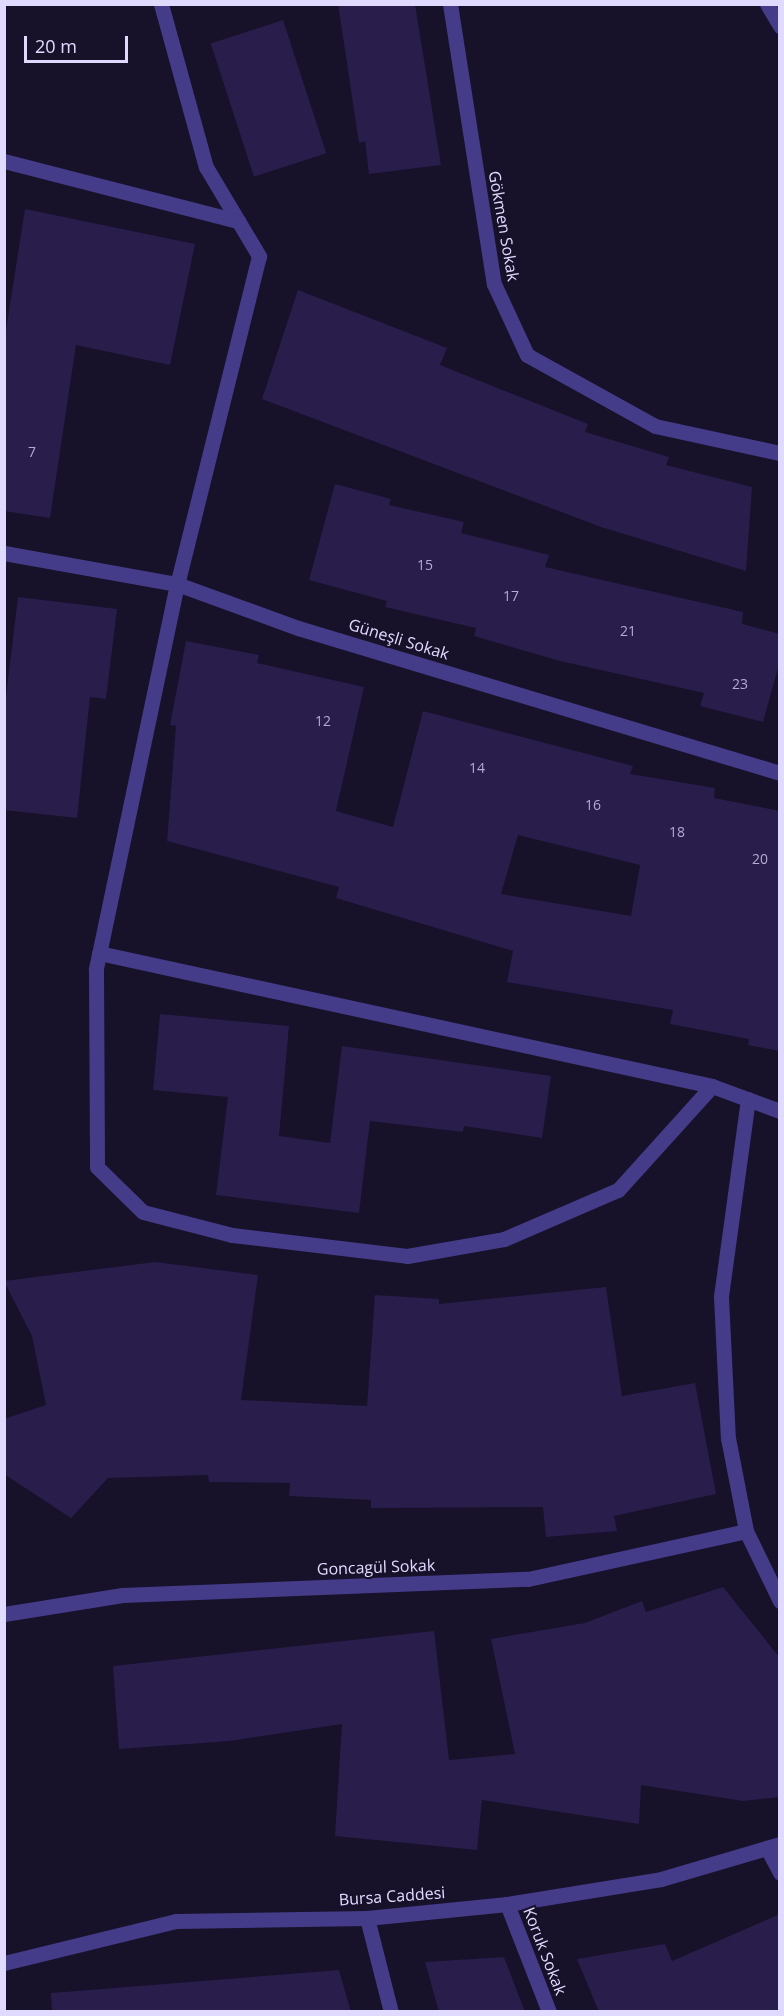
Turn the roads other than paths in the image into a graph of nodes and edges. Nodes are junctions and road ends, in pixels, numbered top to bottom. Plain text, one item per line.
1 (161, 4) edge
2 (450, 4) edge
3 (767, 4) edge
4 (780, 26) edge
5 (4, 161) edge
6 (238, 221) junction
7 (780, 453) edge
8 (4, 553) edge
9 (177, 584) junction
10 (780, 773) edge
11 (99, 953) junction
12 (712, 1086) junction
13 (748, 1100) junction
14 (780, 1111) edge
15 (746, 1531) junction
16 (780, 1601) edge
17 (4, 1614) edge
18 (774, 1847) edge
19 (780, 1873) edge
20 (507, 1904) junction
21 (367, 1918) junction
22 (4, 1963) edge
23 (391, 2012) edge
24 (549, 2012) edge

1 - 6 street
2 - 7 street, Gökmen Sokak
3 - 4 street
5 - 6 street
6 - 9 street
8 - 9 street, Güneşli Sokak
9 - 10 street, Güneşli Sokak
9 - 11 street
11 - 12 street
11 - 12 street
12 - 13 street
13 - 14 street
13 - 15 street
15 - 16 street
15 - 17 street, Goncagül Sokak
18 - 19 street
18 - 20 street, Bursa Caddesi
20 - 21 street, Bursa Caddesi
20 - 24 street, Koruk Sokak
21 - 22 street, Bursa Caddesi
21 - 23 street

